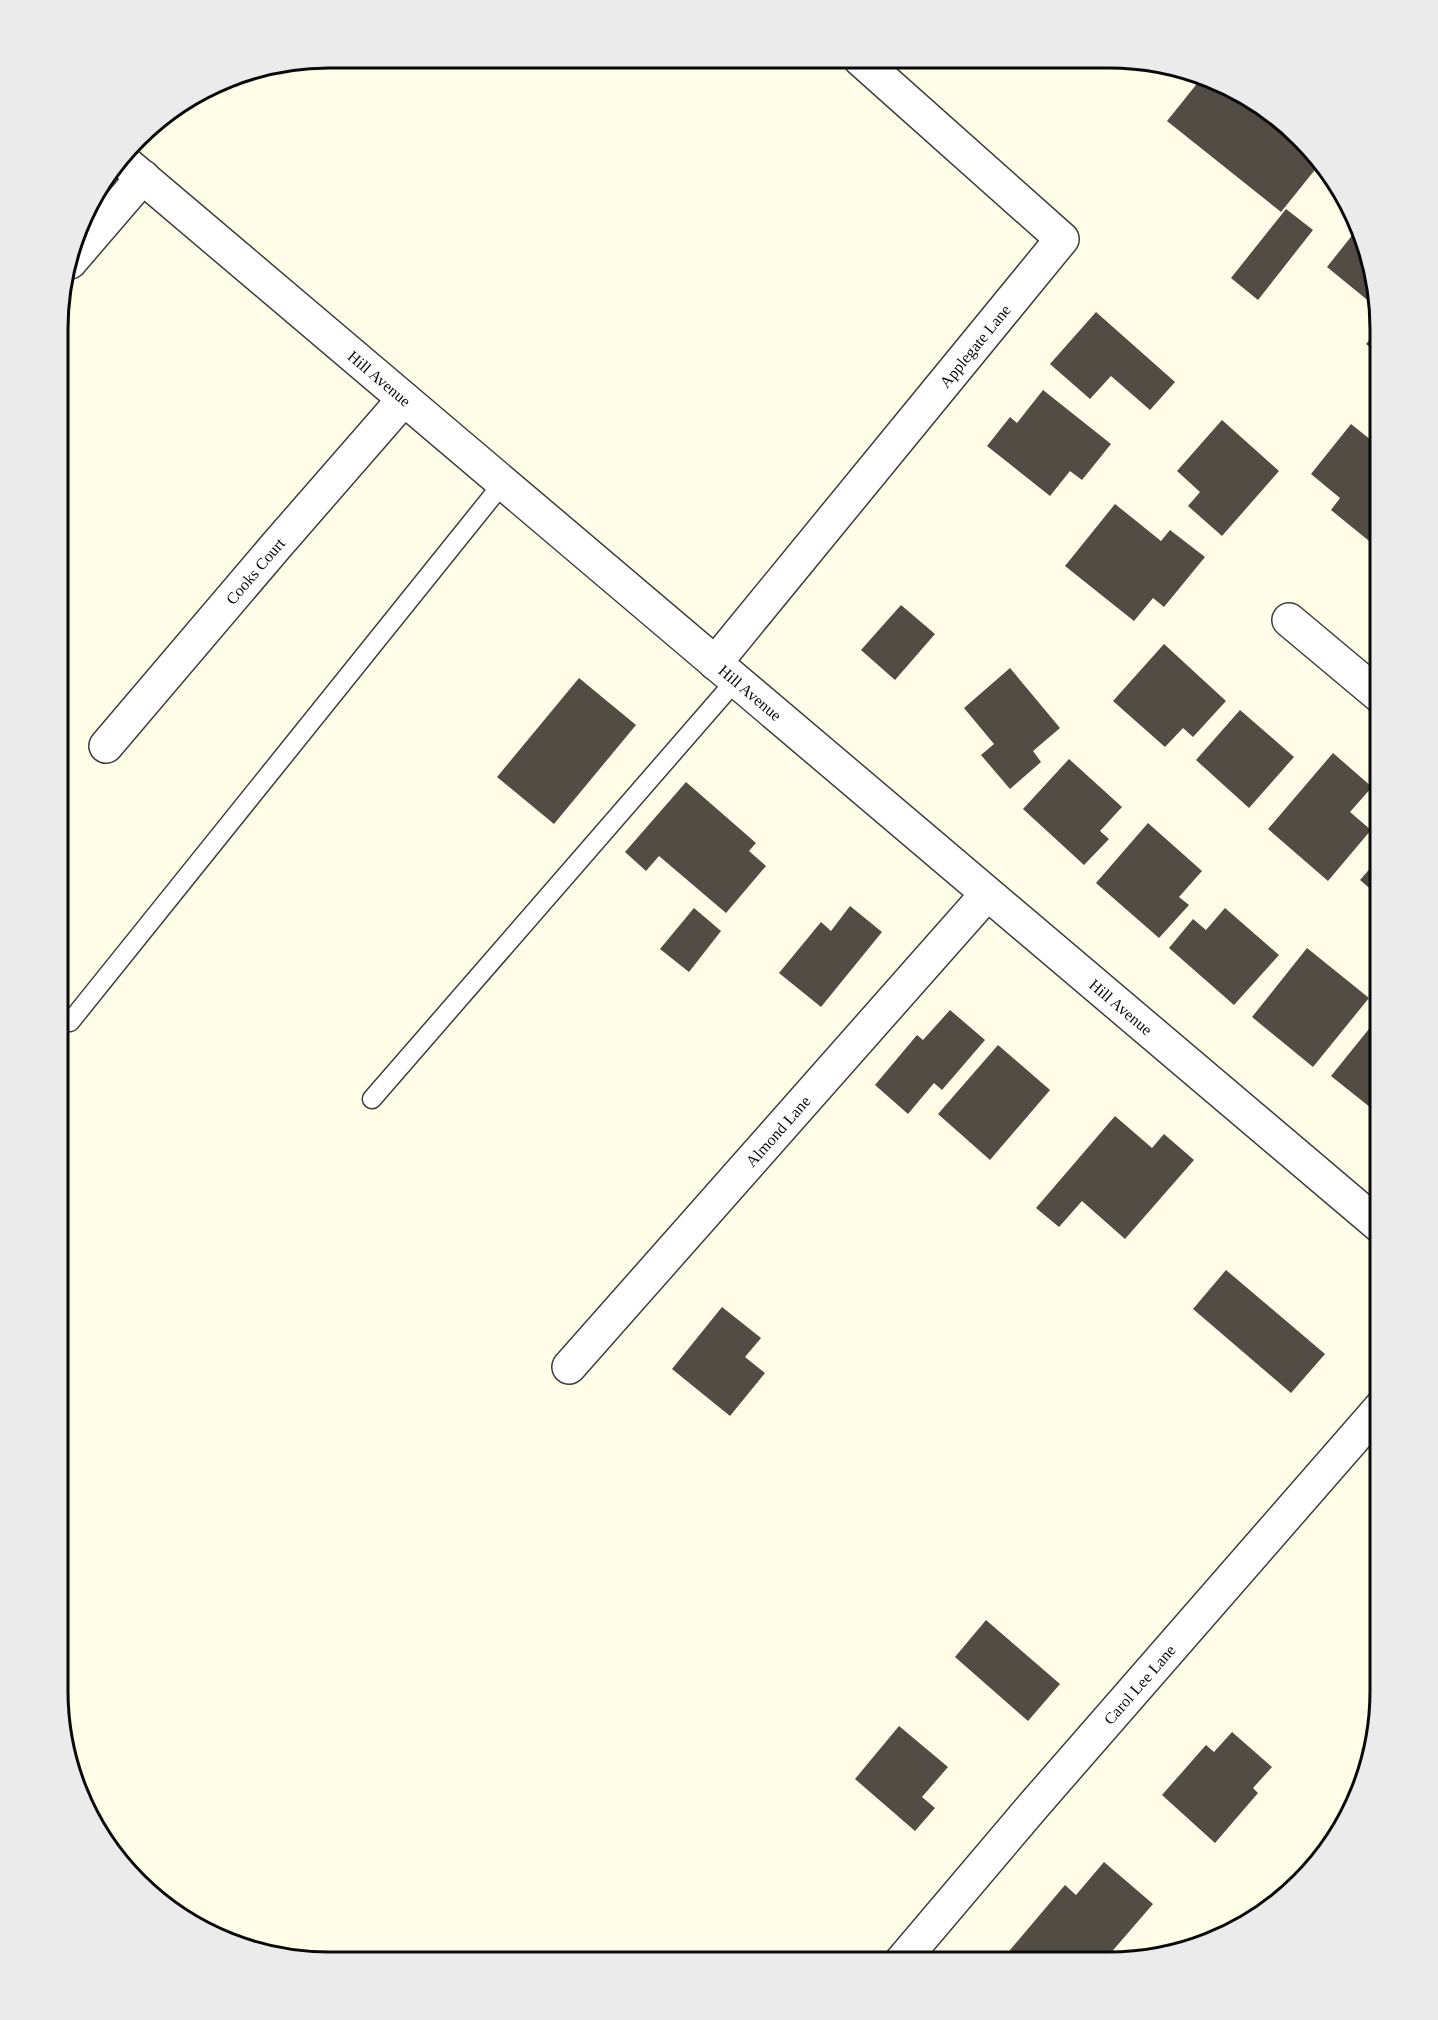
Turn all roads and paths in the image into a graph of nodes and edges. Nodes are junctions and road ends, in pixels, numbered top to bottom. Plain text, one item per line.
1 (871, 68) edge
2 (132, 168) edge
3 (80, 246) edge
4 (404, 399) junction
5 (503, 483) junction
6 (1289, 620) dead end
7 (725, 672) junction
8 (1370, 688) edge
9 (106, 746) dead end
10 (987, 894) junction
11 (70, 1022) dead end
12 (372, 1100) dead end
13 (1370, 1218) edge
14 (568, 1367) dead end
15 (1370, 1419) edge
16 (909, 1952) edge

1 - 7 street, Applegate Lane
2 - 3 street
2 - 4 street, Hill Avenue
4 - 5 street, Hill Avenue
4 - 9 street, Cooks Court
5 - 7 street, Hill Avenue
5 - 11 lane
6 - 8 street
7 - 10 street, Hill Avenue
7 - 12 lane
10 - 13 street, Hill Avenue
10 - 14 street, Almond Lane
15 - 16 street, Carol Lee Lane

